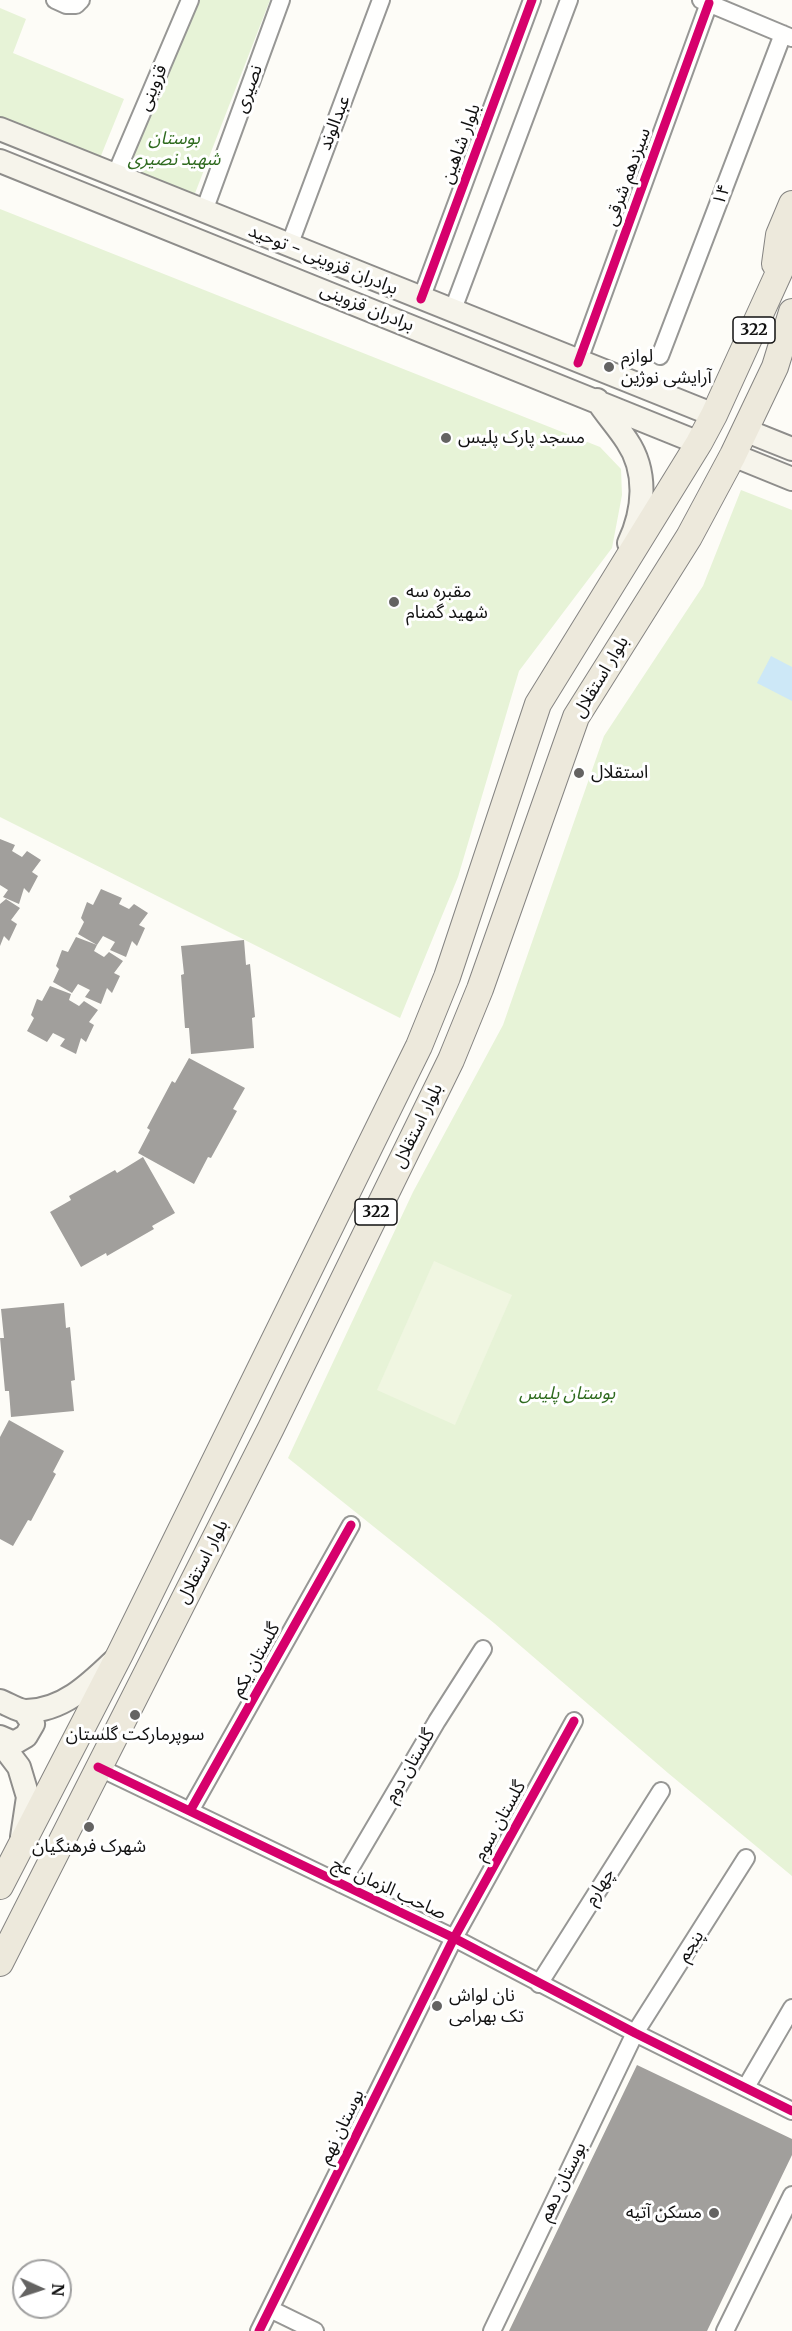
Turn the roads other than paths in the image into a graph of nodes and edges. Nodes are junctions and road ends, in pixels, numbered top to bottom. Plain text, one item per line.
1 (55, 0) edge
2 (81, 0) edge
3 (190, 0) edge
4 (281, 0) edge
5 (381, 0) edge
6 (532, 0) edge
7 (569, 0) edge
8 (705, 2) edge
9 (788, 36) edge
10 (0, 129) edge
11 (0, 161) edge
12 (115, 176) junction
13 (792, 204) edge
14 (204, 211) junction
15 (792, 244) edge
16 (289, 246) junction
17 (771, 293) junction
18 (421, 299) junction
19 (452, 312) junction
20 (792, 312) edge
21 (792, 334) edge
22 (660, 357) dead end
23 (578, 363) junction
24 (775, 367) junction
25 (597, 400) junction
26 (714, 415) junction
27 (747, 431) junction
28 (699, 443) junction
29 (792, 449) edge
30 (733, 455) junction
31 (792, 479) edge
32 (605, 595) junction
33 (351, 1525) dead end
34 (483, 1649) dead end
35 (120, 1654) junction
36 (0, 1701) edge
37 (24, 1711) junction
38 (574, 1721) dead end
39 (0, 1737) edge
40 (0, 1742) edge
41 (98, 1767) junction
42 (661, 1791) dead end
43 (190, 1811) junction
44 (21, 1843) junction
45 (746, 1858) dead end
46 (341, 1884) junction
47 (0, 1886) edge
48 (454, 1938) junction
49 (0, 1963) edge
50 (538, 1983) junction
51 (792, 2008) edge
52 (634, 2033) junction
53 (746, 2087) junction
54 (792, 2111) edge
55 (792, 2195) edge
56 (270, 2308) junction
57 (259, 2331) edge
58 (315, 2331) edge
59 (492, 2331) edge
60 (725, 2331) edge

1 - 2 street
3 - 12 street, قزوینی
4 - 14 street, نصیری
5 - 16 street, عبدالوند
6 - 18 street, بلوار شاهین
7 - 19 street
8 - 9 street
8 - 23 street, سیزدهم شرقی
9 - 22 street, ۱۴
10 - 12 main road, برادران قزوینی - توحید
11 - 25 main road, برادران قزوینی
12 - 14 main road, برادران قزوینی - توحید
13 - 17 main road
14 - 16 main road, برادران قزوینی - توحید
15 - 17 main road, بلوار استقلال / 322
16 - 18 main road, برادران قزوینی - توحید
17 - 26 main road, بلوار استقلال / 322
18 - 19 main road, برادران قزوینی - توحید
19 - 23 main road, برادران قزوینی - توحید
20 - 24 main road, بلوار استقلال / 322
21 - 24 main road
23 - 26 main road, برادران قزوینی - توحید
24 - 27 main road, بلوار استقلال / 322
25 - 28 main road, برادران قزوینی
25 - 32 main road
26 - 27 main road, برادران قزوینی - توحید
26 - 28 main road, بلوار استقلال / 322
27 - 29 main road
27 - 30 main road, بلوار استقلال / 322
28 - 30 main road, برادران قزوینی
28 - 32 main road, بلوار استقلال / 322
30 - 31 main road
30 - 41 main road, بلوار استقلال / 322
32 - 35 main road, بلوار استقلال / 322
33 - 43 street, گلستان یکم
34 - 46 street, گلستان دوم
35 - 37 main road
35 - 44 main road, بلوار استقلال / 322
36 - 37 main road
37 - 39 main road
38 - 48 street, گلستان سوم
40 - 44 main road
41 - 43 street, صاحب الزمان عج
41 - 49 main road, بلوار استقلال / 322
42 - 50 street, چهارم
43 - 46 street, صاحب الزمان عج
44 - 47 main road, بلوار استقلال / 322
45 - 52 street, پنجم
46 - 48 street, صاحب الزمان عج
48 - 50 street, صاحب الزمان عج
48 - 56 street, بوستان نهم
50 - 52 street, صاحب الزمان عج
51 - 53 street
52 - 53 street, صاحب الزمان عج
52 - 59 street, بوستان دهم
53 - 54 street, صاحب الزمان عج
55 - 60 street
56 - 57 street, بوستان نهم
56 - 58 street

